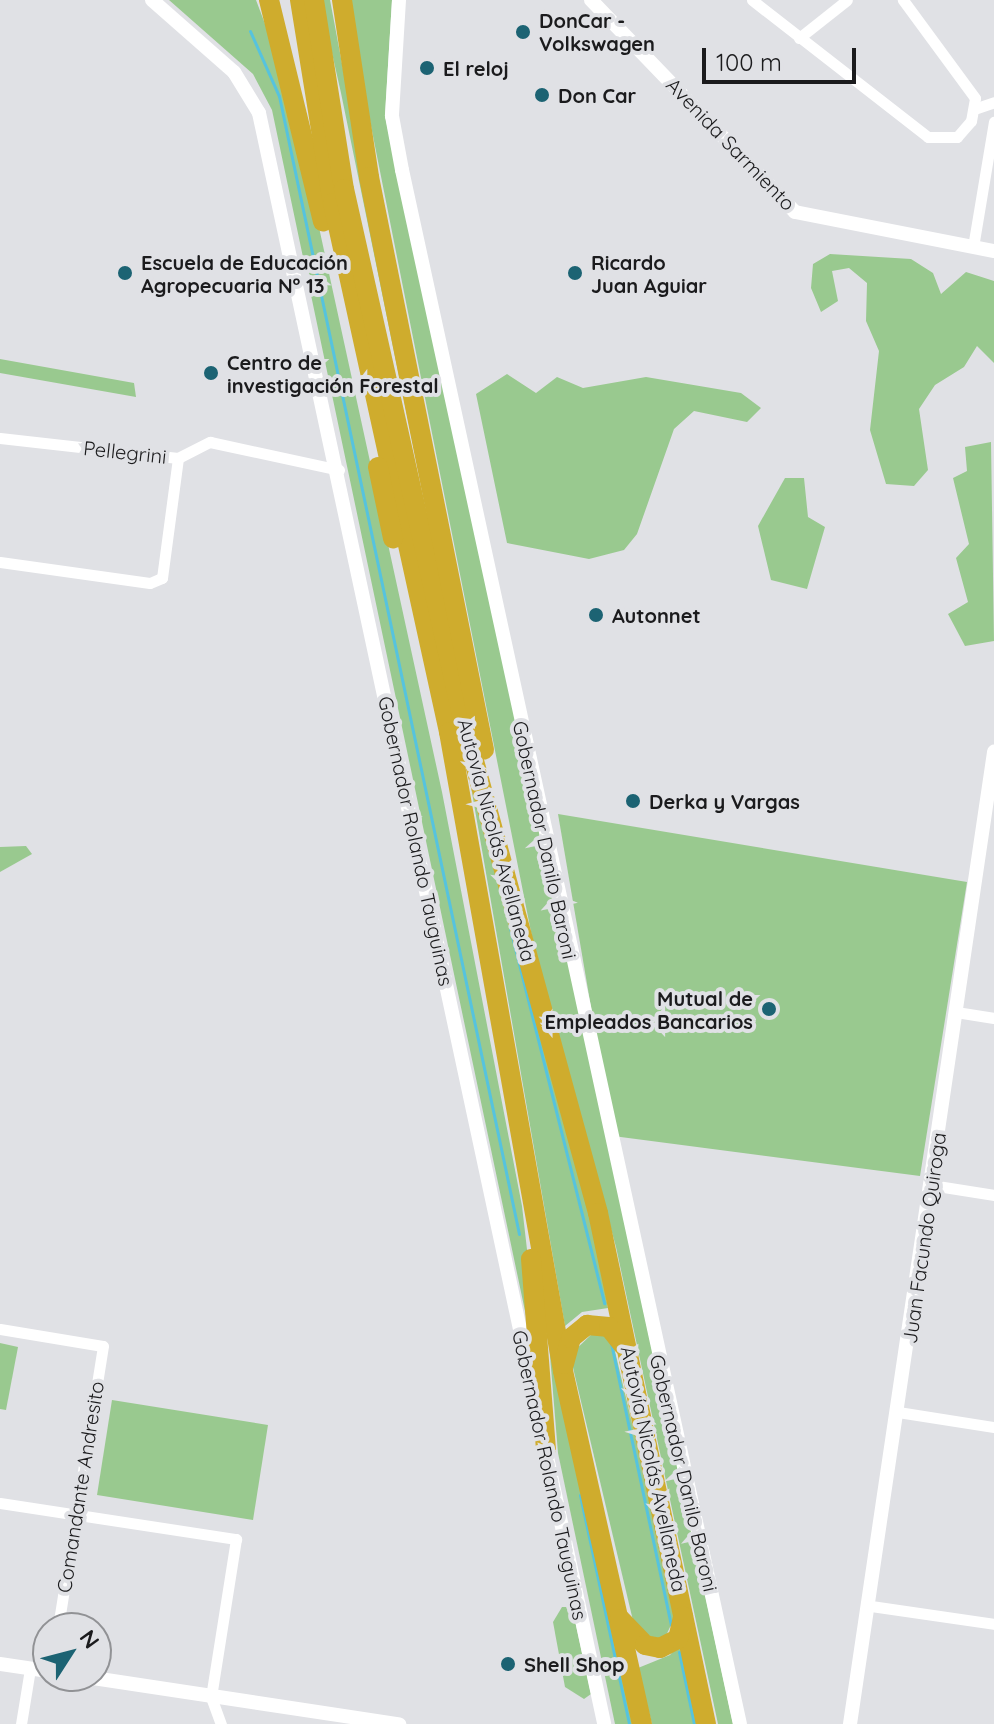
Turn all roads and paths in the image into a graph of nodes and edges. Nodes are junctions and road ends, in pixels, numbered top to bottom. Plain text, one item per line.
1 (152, 0) edge
2 (269, 0) edge
3 (300, 0) edge
4 (314, 0) edge
5 (342, 0) edge
6 (399, 0) edge
7 (591, 0) edge
8 (752, 0) edge
9 (847, 0) edge
10 (903, 0) edge
11 (799, 38) junction
12 (994, 102) edge
13 (977, 108) junction
14 (994, 122) edge
15 (973, 247) junction
16 (994, 251) edge
17 (0, 438) edge
18 (178, 458) junction
19 (339, 470) junction
20 (0, 562) edge
21 (994, 752) edge
22 (990, 813) edge
23 (507, 876) junction
24 (482, 926) junction
25 (956, 1012) junction
26 (994, 1018) edge
27 (522, 1155) junction
28 (931, 1185) junction
29 (994, 1195) edge
30 (0, 1329) edge
31 (631, 1361) junction
32 (563, 1371) junction
33 (898, 1412) junction
34 (994, 1427) edge
35 (546, 1449) junction
36 (0, 1503) edge
37 (73, 1517) junction
38 (684, 1606) junction
39 (871, 1606) junction
40 (60, 1612) edge
41 (617, 1616) junction
42 (994, 1624) edge
43 (0, 1664) edge
44 (30, 1669) joint
45 (112, 1681) edge
46 (211, 1697) junction
47 (21, 1724) edge
48 (221, 1724) edge
49 (399, 1724) edge
50 (604, 1724) edge
51 (642, 1724) edge
52 (706, 1724) edge
53 (740, 1724) edge
54 (850, 1724) edge

1 - 19 street, Gobernador Rolando Tauguinas
2 - 24 highway
3 - 24 highway, Autovía Nicolás Avellaneda
4 - 23 highway, Autovía Nicolás Avellaneda
5 - 23 highway
6 - 53 street, Gobernador Danilo Baroni
7 - 15 street, Avenida Sarmiento
8 - 11 street
9 - 11 street
10 - 13 street
11 - 13 street
12 - 13 street
14 - 15 street
15 - 16 street, Avenida Sarmiento
17 - 18 street, Pellegrini
18 - 19 street, Pellegrini
18 - 20 street
19 - 35 street, Gobernador Rolando Tauguinas
21 - 22 street, Juan Facundo Quiroga
22 - 25 street, Juan Facundo Quiroga
23 - 31 highway, Autovía Nicolás Avellaneda
24 - 27 highway, Autovía Nicolás Avellaneda
25 - 26 street
25 - 28 street, Juan Facundo Quiroga
27 - 32 highway, Autovía Nicolás Avellaneda
27 - 35 highway
28 - 29 street
28 - 33 street, Juan Facundo Quiroga
30 - 37 street, Comandante Andresito
31 - 32 highway
31 - 38 highway, Autovía Nicolás Avellaneda
32 - 41 highway, Autovía Nicolás Avellaneda
33 - 34 street
33 - 39 street, Juan Facundo Quiroga
35 - 50 street, Gobernador Rolando Tauguinas
36 - 37 street
37 - 40 street, Comandante Andresito
37 - 46 street
38 - 41 highway
38 - 52 highway, Autovía Nicolás Avellaneda
39 - 42 street
39 - 54 street, Juan Facundo Quiroga
41 - 51 highway, Autovía Nicolás Avellaneda
43 - 44 street
44 - 47 street
45 - 46 street
46 - 48 street
46 - 49 street

